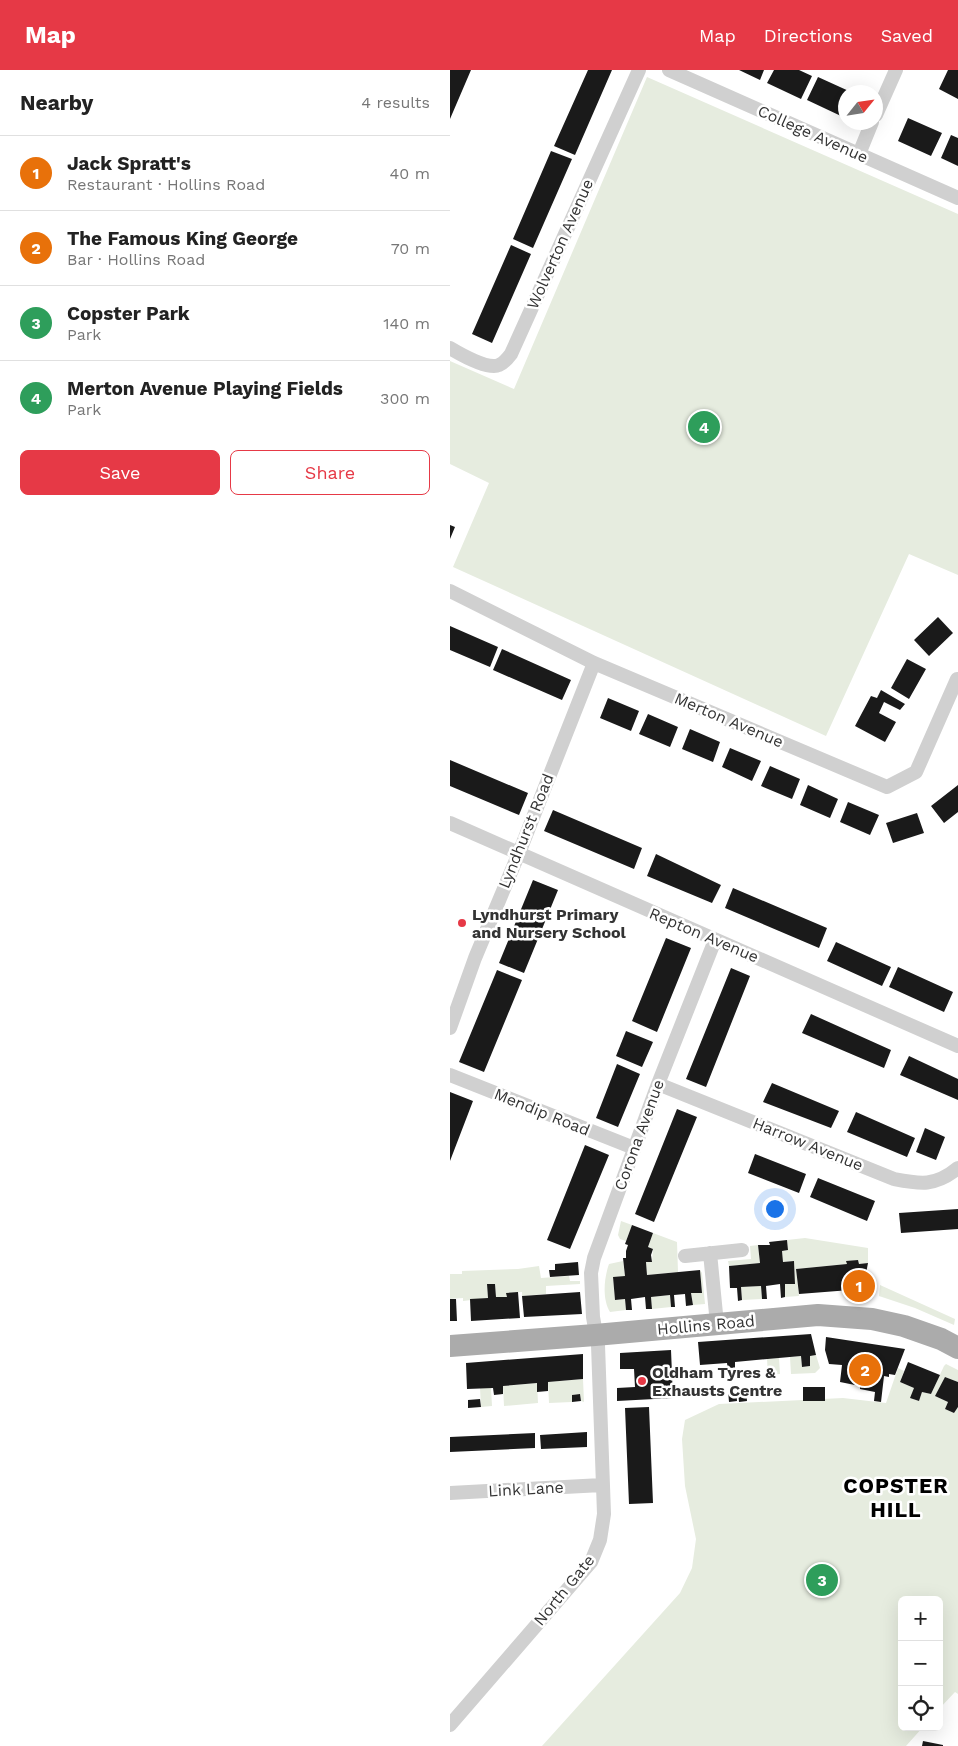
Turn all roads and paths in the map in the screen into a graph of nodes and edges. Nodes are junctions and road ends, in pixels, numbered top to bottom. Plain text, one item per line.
1 (639, 70) edge
2 (669, 70) edge
3 (896, 70) edge
4 (686, 73) edge
5 (883, 100) edge
6 (869, 130) edge
7 (859, 154) junction
8 (958, 198) edge
9 (450, 348) edge
10 (450, 591) edge
11 (594, 663) junction
12 (957, 678) edge
13 (450, 823) edge
14 (518, 853) junction
15 (715, 940) junction
16 (450, 1028) edge
17 (958, 1046) edge
18 (450, 1075) edge
19 (658, 1084) junction
20 (634, 1148) junction
21 (958, 1168) edge
22 (742, 1250) dead end
23 (710, 1253) junction
24 (685, 1256) dead end
25 (717, 1324) junction
26 (596, 1336) junction
27 (450, 1346) edge
28 (958, 1348) edge
29 (602, 1485) junction
30 (450, 1494) edge
31 (450, 1725) edge

1 - 9 street, Wolverton Avenue
2 - 4 street, College Avenue
3 - 5 street
4 - 7 street, College Avenue
6 - 7 street
7 - 8 street, College Avenue
10 - 11 street, Merton Avenue
11 - 12 street, Merton Avenue
11 - 14 street, Lyndhurst Road
13 - 14 street, Repton Avenue
14 - 15 street, Repton Avenue
14 - 16 street, Lyndhurst Road
15 - 17 street, Repton Avenue
15 - 19 street, Corona Avenue
18 - 20 street, Mendip Road
19 - 20 street, Corona Avenue
19 - 21 street, Harrow Avenue
20 - 26 street, Corona Avenue
22 - 23 street
23 - 24 street
23 - 25 street
25 - 26 main road, Hollins Road
25 - 28 main road, Hollins Road
26 - 27 main road, Hollins Road
26 - 29 street, North Gate
29 - 30 street, Link Lane
29 - 31 street, North Gate

